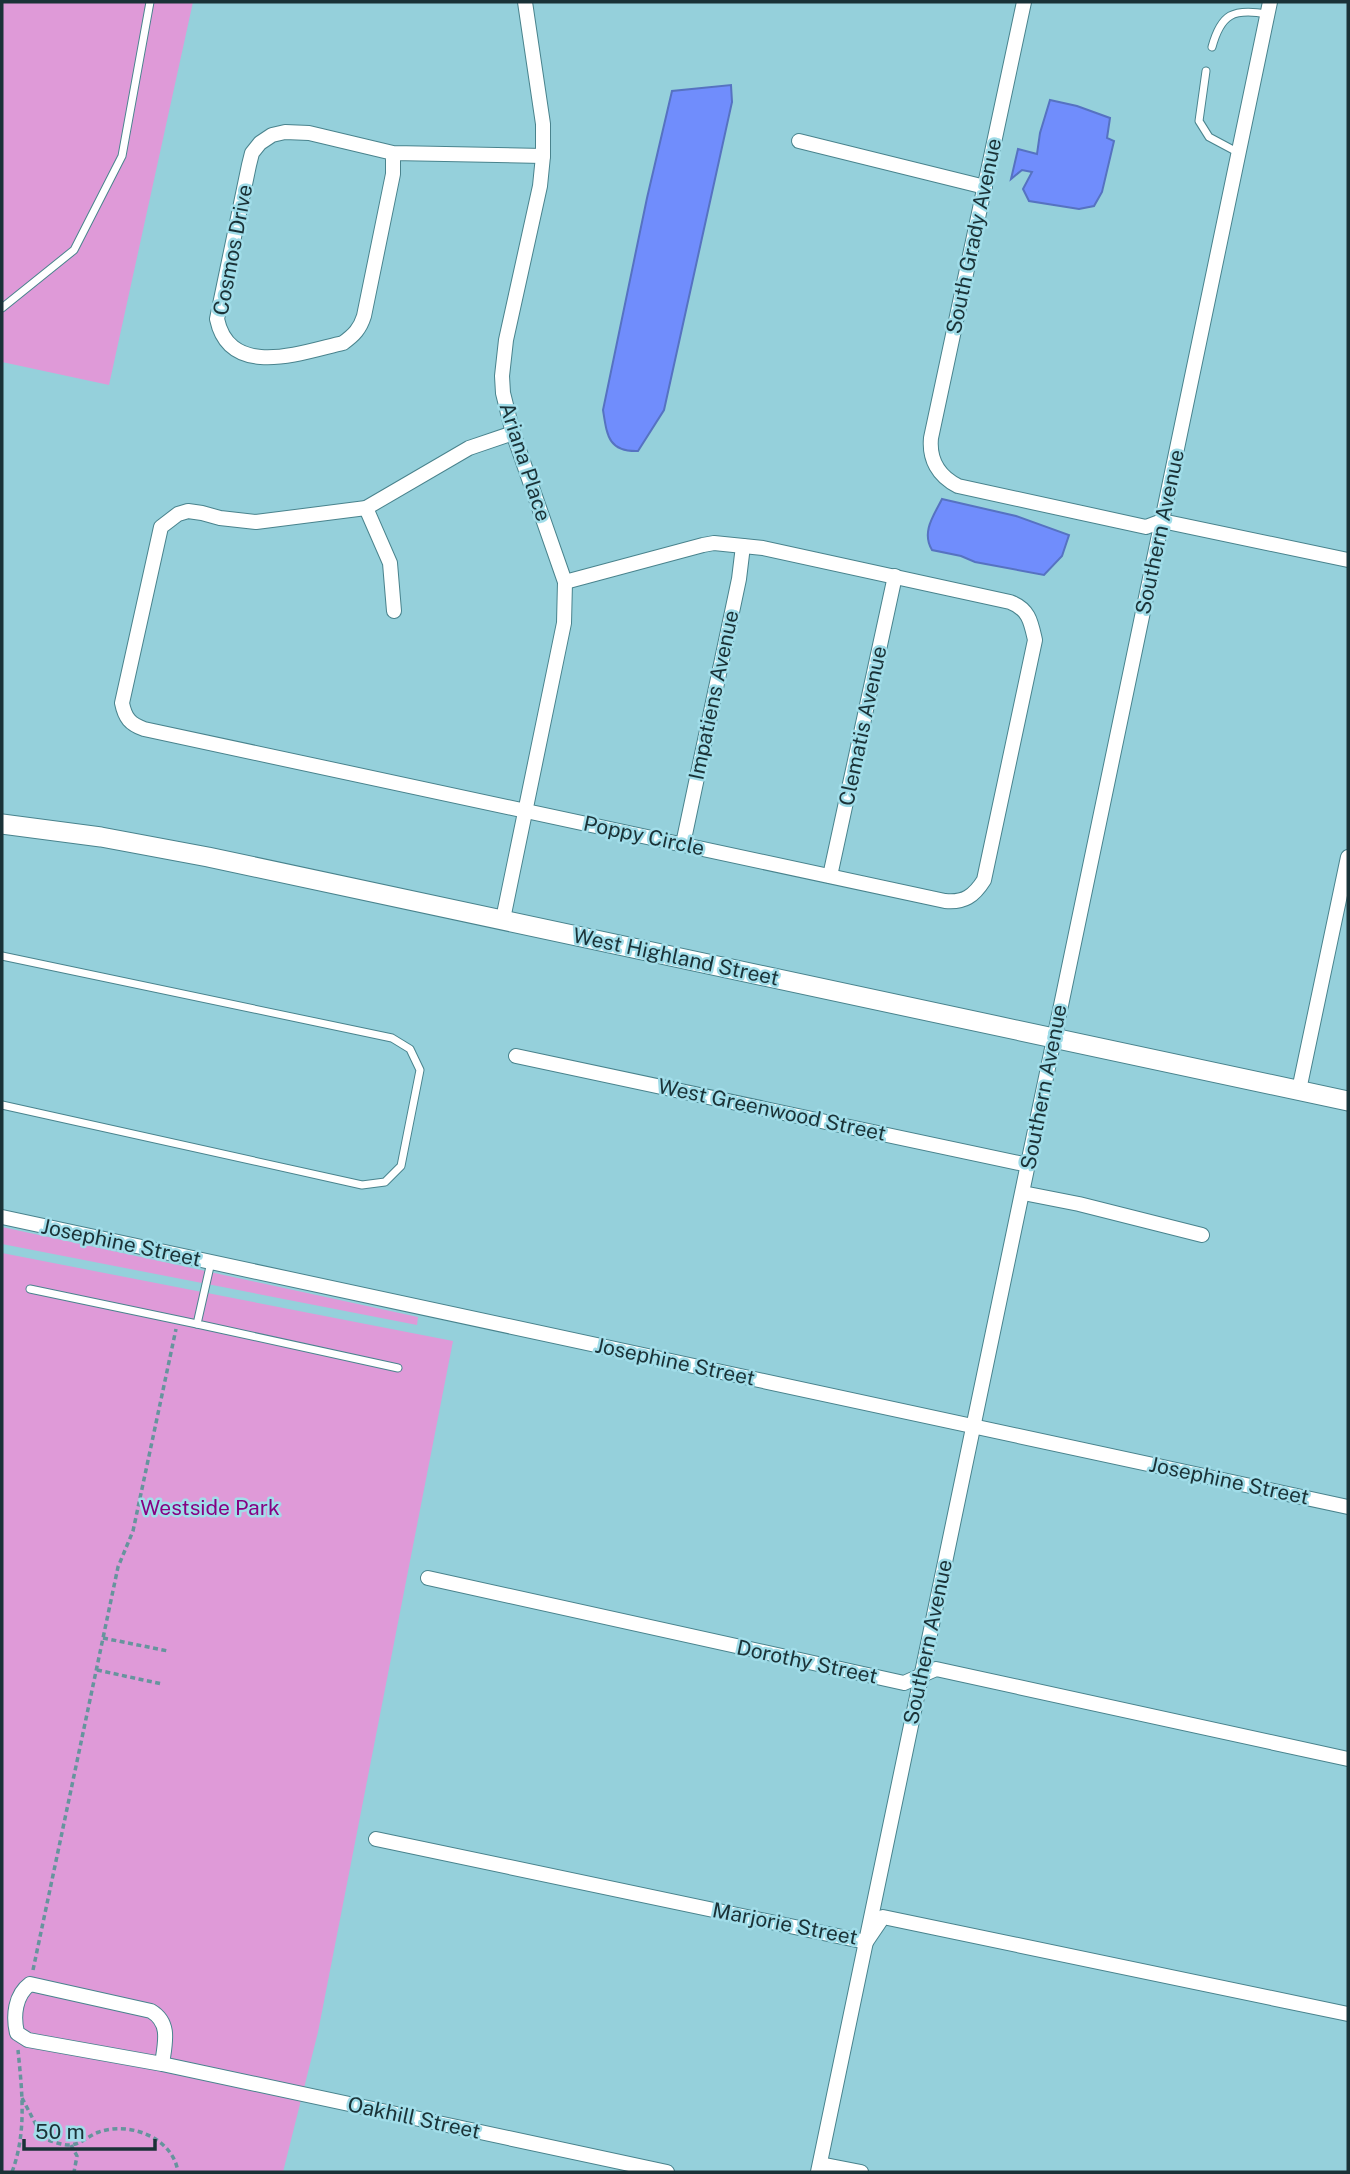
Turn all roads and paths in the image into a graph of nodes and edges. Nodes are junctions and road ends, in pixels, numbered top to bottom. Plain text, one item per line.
1 (150, 2) edge
2 (525, 2) edge
3 (1024, 2) edge
4 (1269, 8) edge
5 (1212, 47) dead end
6 (1206, 71) dead end
7 (799, 141) dead end
8 (393, 153) junction
9 (1239, 153) junction
10 (543, 156) junction
11 (985, 187) junction
12 (2, 309) edge
13 (513, 433) junction
14 (366, 508) junction
15 (1162, 521) junction
16 (743, 546) junction
17 (1348, 560) edge
18 (895, 576) junction
19 (565, 582) junction
20 (394, 611) dead end
21 (526, 810) junction
22 (2, 824) edge
23 (682, 844) junction
24 (1348, 858) edge
25 (830, 876) junction
26 (503, 919) junction
27 (2, 956) edge
28 (1054, 1039) junction
29 (516, 1056) dead end
30 (1299, 1090) junction
31 (1348, 1101) edge
32 (2, 1105) edge
33 (1028, 1165) junction
34 (1023, 1193) junction
35 (2, 1217) edge
36 (1202, 1235) dead end
37 (211, 1262) junction
38 (30, 1289) dead end
39 (178, 1320) junction
40 (197, 1324) junction
41 (398, 1368) dead end
42 (973, 1427) junction
43 (1348, 1507) edge
44 (428, 1578) dead end
45 (103, 1639) junction
46 (168, 1651) dead end
47 (97, 1671) junction
48 (920, 1677) junction
49 (162, 1684) dead end
50 (1348, 1759) edge
51 (376, 1839) dead end
52 (866, 1942) junction
53 (30, 1984) junction
54 (1348, 2014) edge
55 (17, 2033) junction
56 (162, 2064) junction
57 (22, 2098) junction
58 (71, 2146) junction
59 (819, 2168) edge
60 (12, 2172) edge
61 (74, 2172) edge
62 (178, 2172) edge
63 (667, 2172) edge
64 (861, 2172) edge

1 - 12 lane
2 - 10 street, Ariana Place
3 - 11 street, South Grady Avenue
4 - 5 lane
4 - 9 street, Southern Avenue
6 - 9 lane
7 - 11 street
8 - 8 street, Cosmos Drive
8 - 10 street, Cosmos Drive
9 - 15 street, Southern Avenue
10 - 13 street, Ariana Place
11 - 15 street, South Grady Avenue
13 - 14 street, Poppy Circle
13 - 19 street, Ariana Place
14 - 20 street
14 - 21 street, Poppy Circle
15 - 17 street
15 - 28 street, Southern Avenue
16 - 18 street, Poppy Circle
16 - 19 street, Poppy Circle
16 - 23 street, Impatiens Avenue
18 - 25 street, Clematis Avenue
18 - 25 street, Poppy Circle
19 - 21 street, Ariana Place
21 - 23 street, Poppy Circle
21 - 26 street, Ariana Place
22 - 26 street, West Highland Street
23 - 25 street, Poppy Circle
24 - 30 street
26 - 28 street, West Highland Street
27 - 32 lane
28 - 30 street, West Highland Street
28 - 33 street, Southern Avenue
29 - 33 street, West Greenwood Street
30 - 31 street, West Highland Street
33 - 34 street, Southern Avenue
34 - 36 street
34 - 42 street, Southern Avenue
35 - 37 street, Josephine Street
37 - 40 lane
37 - 42 street, Josephine Street
38 - 39 lane
39 - 40 lane
39 - 45 path
40 - 41 lane
42 - 43 street, Josephine Street
42 - 48 street, Southern Avenue
44 - 48 street, Dorothy Street
45 - 46 path
45 - 47 path
47 - 49 path
47 - 53 path
48 - 50 street, Dorothy Street
48 - 52 street, Southern Avenue
51 - 52 street, Marjorie Street
52 - 54 street, Marjorie Street
52 - 59 street, Southern Avenue
53 - 55 street
53 - 56 street
55 - 56 street, Oakhill Street
55 - 57 path
56 - 63 street, Oakhill Street
57 - 58 path
57 - 60 path
58 - 61 path
58 - 62 path
59 - 64 street

